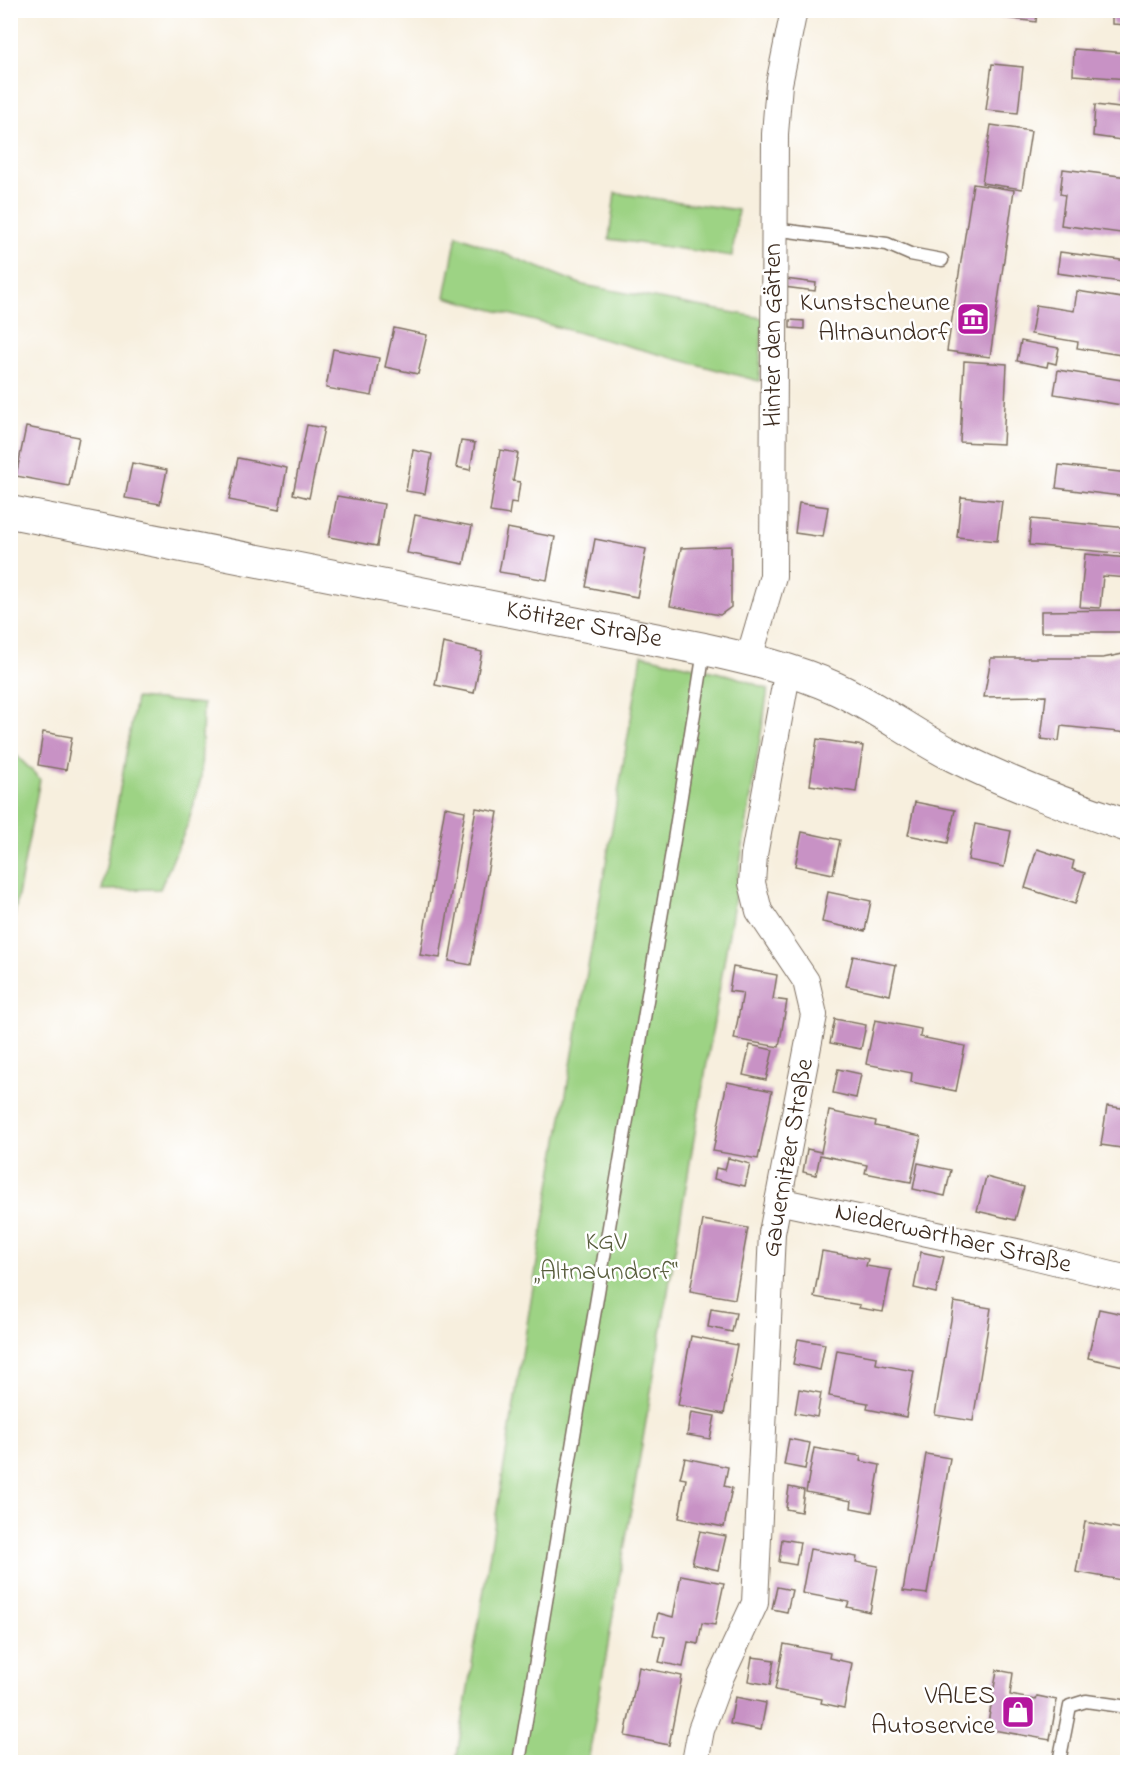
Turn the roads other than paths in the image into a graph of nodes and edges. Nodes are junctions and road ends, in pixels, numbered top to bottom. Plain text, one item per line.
1 (794, 10) edge
2 (774, 229) junction
3 (942, 260) dead end
4 (10, 512) edge
5 (704, 649) junction
6 (748, 658) junction
7 (788, 669) junction
8 (1128, 826) edge
9 (778, 1201) junction
10 (1128, 1279) edge
11 (1128, 1707) edge
12 (519, 1762) edge
13 (694, 1762) edge
14 (1059, 1762) edge

1 - 2 street, Hinter den Gärten
2 - 3 lane
2 - 6 street, Hinter den Gärten
4 - 5 street, Kötitzer Straße
5 - 6 street, Kötitzer Straße
5 - 12 lane
6 - 7 street, Kötitzer Straße
7 - 8 street, Kötitzer Straße
7 - 9 street, Gauernitzer Straße
9 - 10 street, Niederwarthaer Straße
9 - 13 street, Gauernitzer Straße
11 - 14 lane

